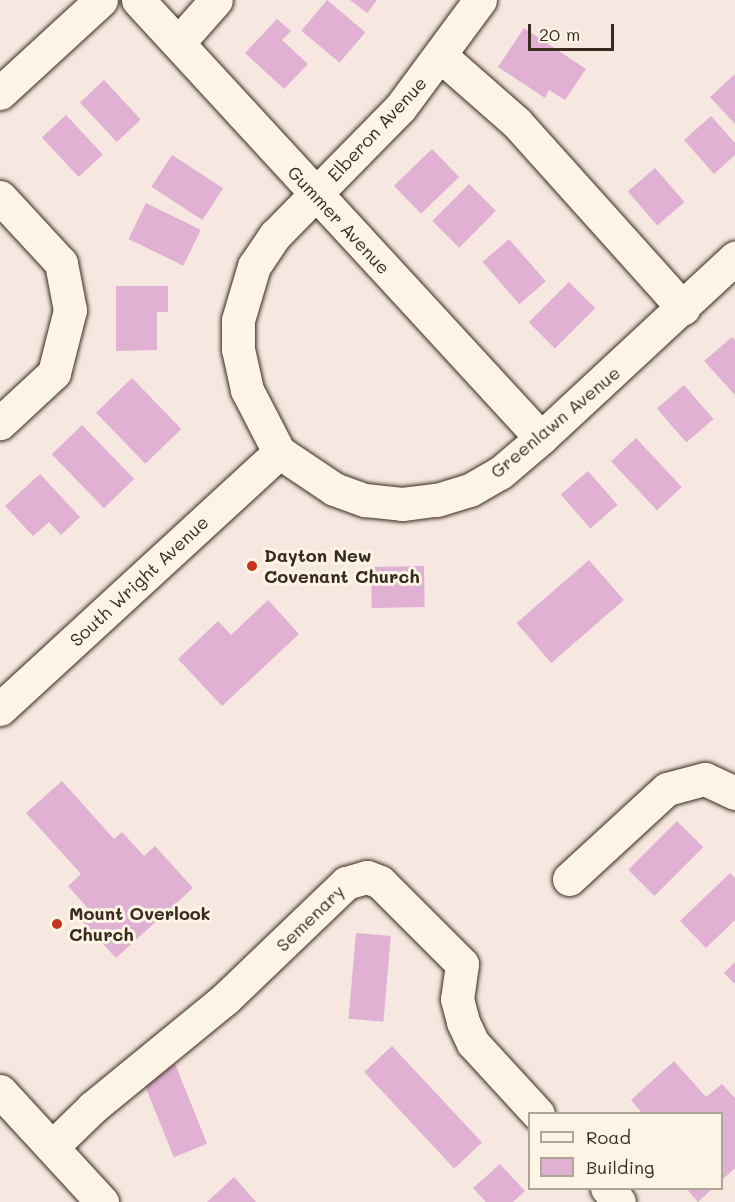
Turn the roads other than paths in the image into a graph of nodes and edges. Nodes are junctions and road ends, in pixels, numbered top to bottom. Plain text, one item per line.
1 (101, 0) edge
2 (138, 0) edge
3 (216, 0) edge
4 (480, 0) edge
5 (178, 43) junction
6 (442, 57) junction
7 (0, 93) edge
8 (316, 194) junction
9 (0, 197) edge
10 (731, 271) edge
11 (683, 308) junction
12 (0, 423) edge
13 (541, 438) junction
14 (279, 452) junction
15 (0, 709) edge
16 (735, 793) edge
17 (569, 879) dead end
18 (0, 1091) edge
19 (537, 1112) edge
20 (52, 1147) junction
21 (609, 1190) edge
22 (102, 1202) edge
23 (619, 1202) edge

1 - 7 street
2 - 5 street, Gummer Avenue
3 - 5 street
4 - 6 street, Elberon Avenue
5 - 8 street, Gummer Avenue
6 - 8 street, Elberon Avenue
6 - 11 street
8 - 13 street, Gummer Avenue
8 - 14 street, Elberon Avenue
9 - 12 street
10 - 11 street, Greenlawn Avenue
11 - 13 street, Greenlawn Avenue
13 - 14 street, Greenlawn Avenue
14 - 15 street, South Wright Avenue
16 - 17 street
18 - 20 street
19 - 20 street, Semenary
20 - 22 street
21 - 23 street

